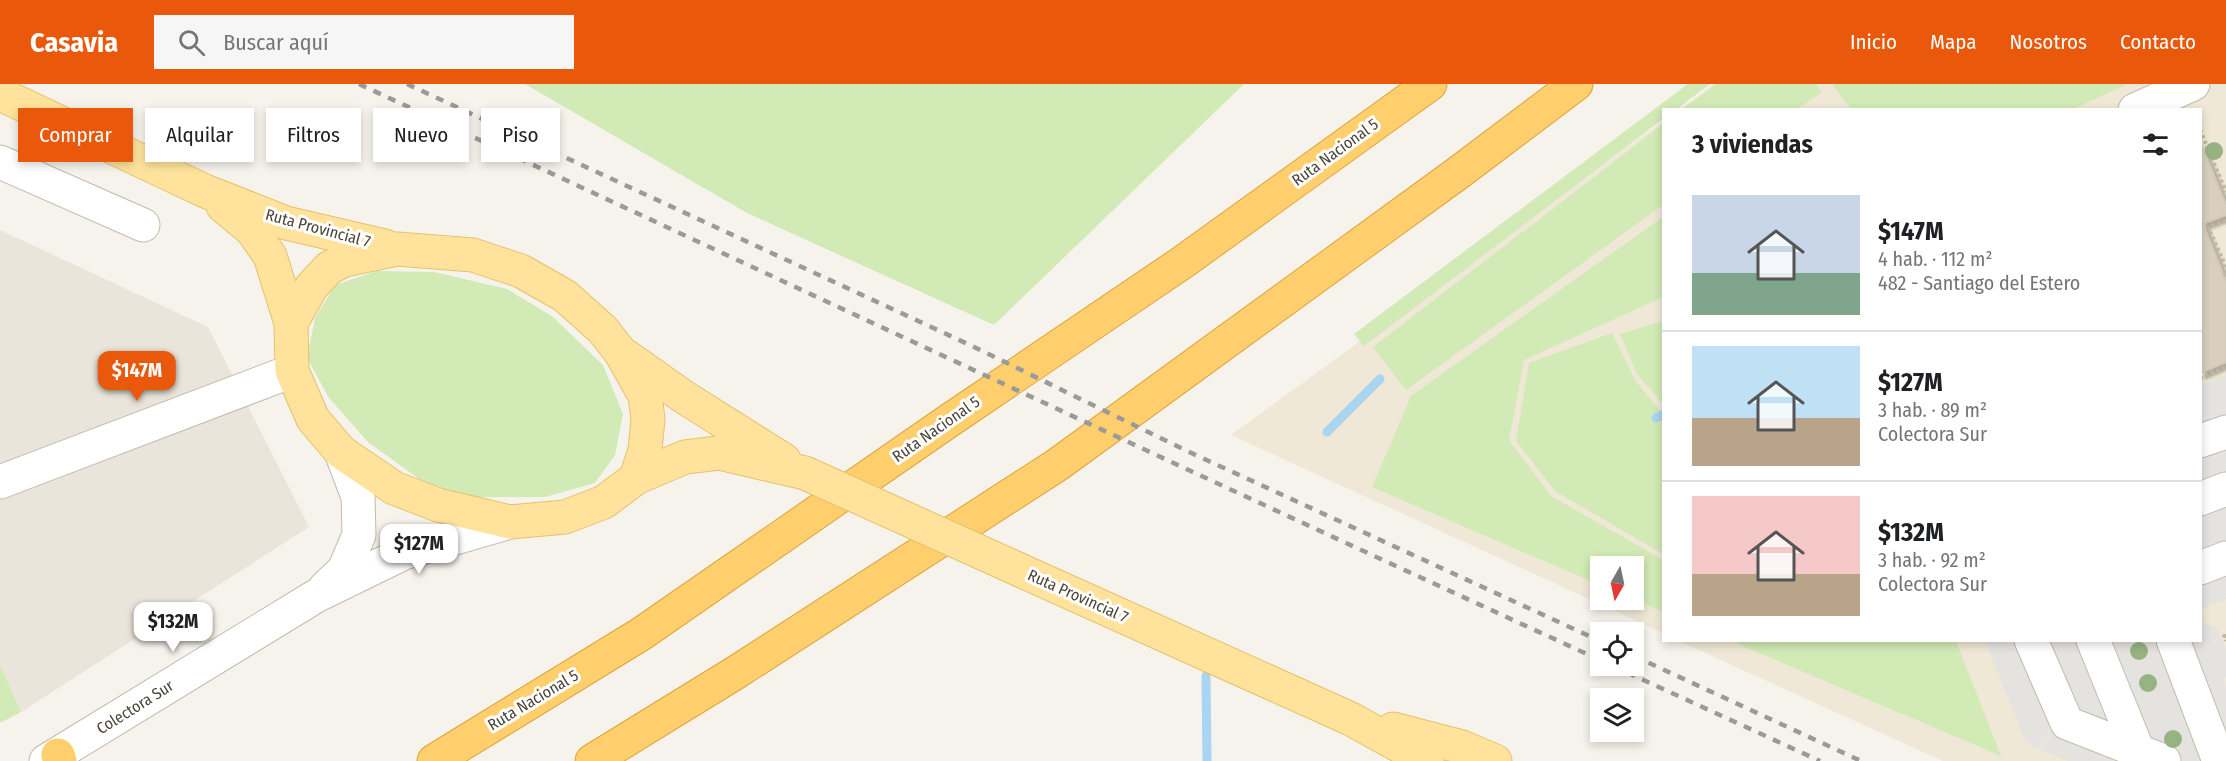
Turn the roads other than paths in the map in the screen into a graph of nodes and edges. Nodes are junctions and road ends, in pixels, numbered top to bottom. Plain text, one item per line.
1 (1430, 84) edge
2 (1576, 84) edge
3 (2193, 84) edge
4 (0, 94) edge
5 (2139, 108) edge
6 (0, 162) edge
7 (205, 191) junction
8 (143, 225) dead end
9 (397, 249) junction
10 (291, 323) junction
11 (621, 353) junction
12 (292, 371) junction
13 (2226, 432) edge
14 (2202, 440) edge
15 (341, 452) junction
16 (806, 473) junction
17 (636, 478) junction
18 (0, 482) edge
19 (2226, 489) edge
20 (2202, 498) edge
21 (510, 522) junction
22 (2226, 558) edge
23 (2202, 567) edge
24 (316, 596) junction
25 (2032, 642) edge
26 (2094, 642) edge
27 (2174, 642) edge
28 (1351, 719) junction
29 (2151, 756) edge
30 (54, 759) edge
31 (434, 761) edge
32 (592, 761) edge
33 (1426, 761) edge
34 (1495, 761) edge
35 (2219, 761) edge

1 - 31 highway, Ruta Nacional 5
2 - 32 highway
3 - 5 street
4 - 7 main road, Ruta Provincial 7
6 - 8 street
7 - 9 main road, Ruta Provincial 7
7 - 10 main road, Ruta Provincial 7
9 - 10 main road
9 - 11 main road
10 - 12 main road
11 - 16 main road, Ruta Provincial 7
11 - 17 main road
12 - 15 main road, Ruta Provincial 7
12 - 18 street
13 - 14 street
15 - 21 main road, Ruta Provincial 7
15 - 24 street, Colectora Sur
16 - 17 main road, Ruta Provincial 7
16 - 28 main road, Ruta Provincial 7, bridge
17 - 21 main road, Ruta Provincial 7
19 - 20 street
21 - 24 street, Colectora Sur
22 - 23 street
24 - 30 street, Colectora Sur
25 - 29 street
26 - 29 street
27 - 35 street
28 - 33 main road, Ruta Provincial 7
28 - 34 main road, Ruta Provincial 7

